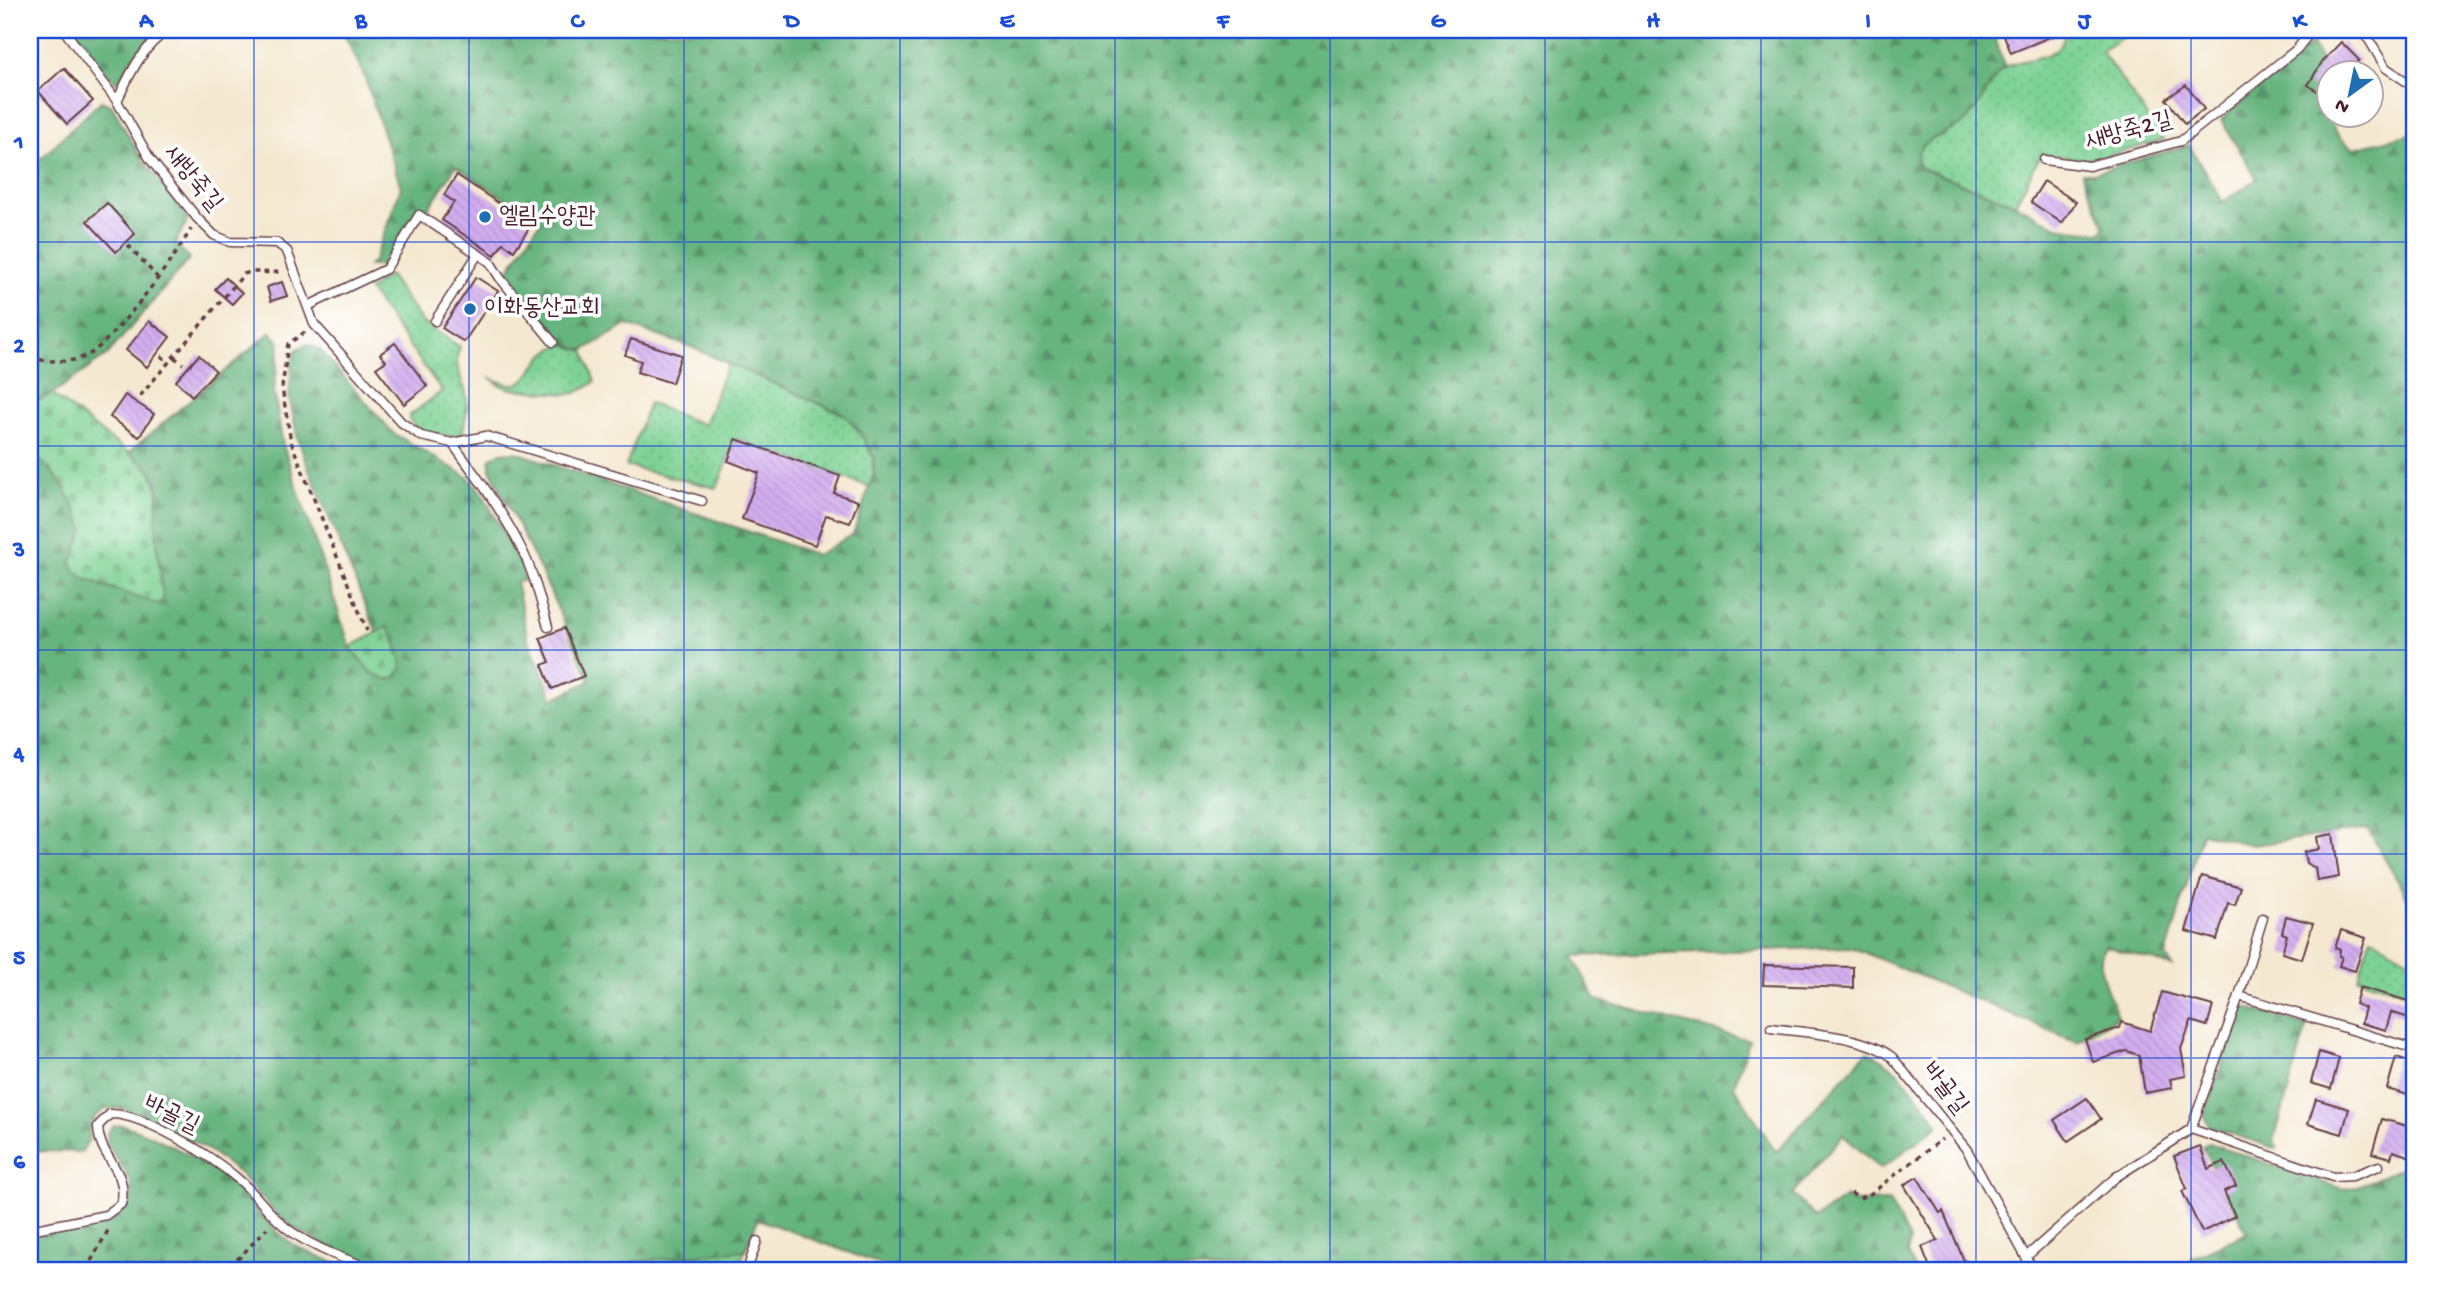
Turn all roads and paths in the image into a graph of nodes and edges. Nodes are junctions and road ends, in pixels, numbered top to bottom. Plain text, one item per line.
1 (64, 30) edge
2 (168, 30) edge
3 (2312, 30) edge
4 (2363, 30) edge
5 (2407, 82) dead end
6 (117, 101) junction
7 (2044, 160) dead end
8 (197, 218) junction
9 (128, 245) dead end
10 (478, 254) junction
11 (294, 267) junction
12 (157, 277) junction
13 (308, 306) junction
14 (435, 321) dead end
15 (314, 324) junction
16 (553, 342) dead end
17 (161, 356) dead end
18 (174, 357) junction
19 (30, 359) edge
20 (169, 362) junction
21 (183, 364) dead end
22 (140, 396) dead end
23 (452, 443) junction
24 (702, 501) dead end
25 (548, 627) dead end
26 (367, 631) dead end
27 (2263, 918) dead end
28 (2239, 996) junction
29 (1771, 1028) dead end
30 (2415, 1049) edge
31 (2191, 1129) junction
32 (1952, 1132) junction
33 (2379, 1166) dead end
34 (1851, 1193) dead end
35 (121, 1204) junction
36 (274, 1217) junction
37 (30, 1230) edge
38 (757, 1241) dead end
39 (2027, 1256) junction
40 (86, 1270) edge
41 (220, 1270) edge
42 (375, 1270) edge
43 (747, 1270) edge
44 (2033, 1270) edge

1 - 6 lane, 새방죽길
2 - 6 lane
3 - 7 lane, 새방죽2길
4 - 5 lane
6 - 8 lane, 새방죽길
8 - 11 lane, 새방죽길
8 - 12 path
9 - 12 path
10 - 13 lane
10 - 14 lane
10 - 16 lane
11 - 13 lane, 새방죽길
11 - 18 path
12 - 19 path
13 - 15 lane, 새방죽길
15 - 23 lane, 새방죽길
15 - 26 path
17 - 20 path
18 - 20 path
18 - 21 path
20 - 22 path
23 - 24 lane, 새방죽길
23 - 25 lane
27 - 28 lane
28 - 30 lane
28 - 31 lane
29 - 32 lane, 바골길
31 - 33 lane
31 - 39 lane
32 - 34 path
32 - 39 lane, 바골길
35 - 36 lane, 바골길
35 - 37 lane
35 - 40 path
36 - 41 path
36 - 42 lane, 바골길
38 - 43 lane
39 - 44 lane, 바골길

